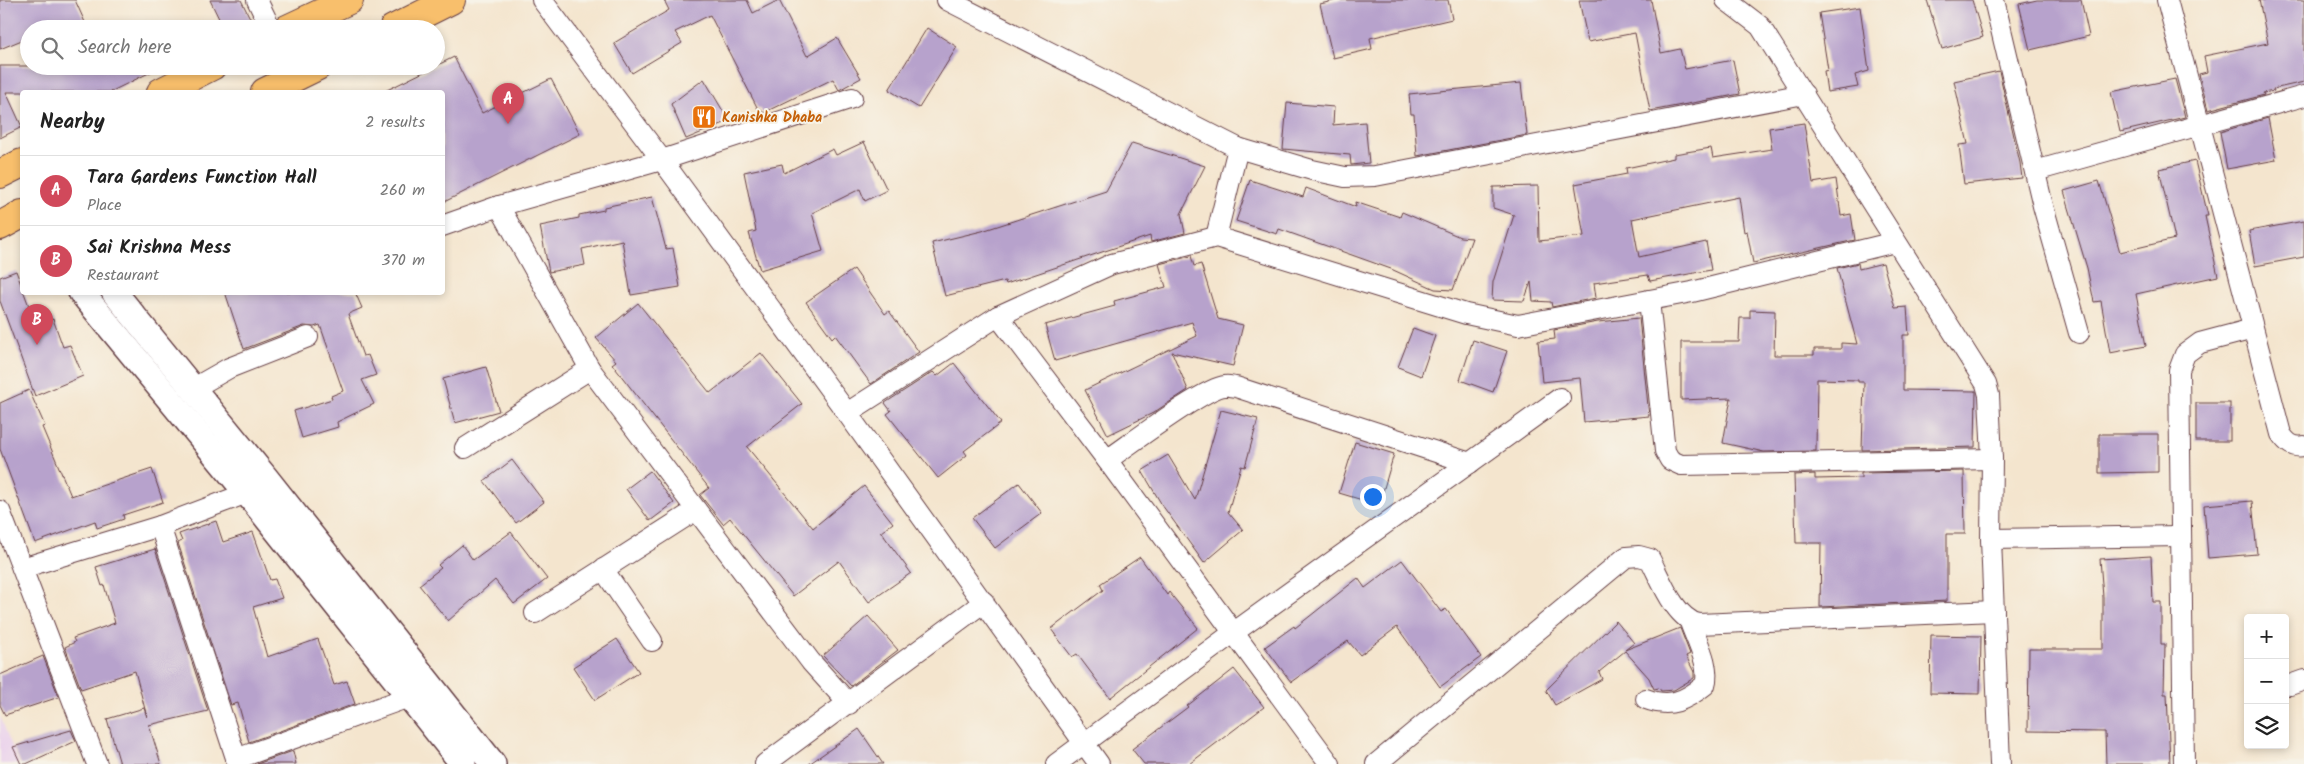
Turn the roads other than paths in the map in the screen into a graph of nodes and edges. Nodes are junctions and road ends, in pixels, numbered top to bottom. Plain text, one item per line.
1 (257, 0) edge
2 (349, 0) edge
3 (451, 0) edge
4 (542, 0) edge
5 (947, 0) edge
6 (1726, 0) edge
7 (1994, 0) edge
8 (2172, 1) edge
9 (266, 20) edge
10 (306, 20) edge
11 (411, 20) edge
12 (194, 75) edge
13 (300, 75) edge
14 (165, 90) edge
15 (270, 90) edge
16 (1804, 94) junction
17 (2304, 96) edge
18 (852, 98) dead end
19 (2201, 125) junction
20 (1238, 148) junction
21 (662, 160) junction
22 (2035, 171) junction
23 (499, 206) junction
24 (20, 215) edge
25 (445, 225) edge
26 (0, 226) edge
27 (1216, 237) junction
28 (1895, 242) junction
29 (83, 295) edge
30 (116, 295) edge
31 (1649, 300) junction
32 (998, 316) junction
33 (2253, 329) junction
34 (2079, 333) dead end
35 (308, 337) dead end
36 (590, 370) junction
37 (192, 389) junction
38 (1560, 398) dead end
39 (847, 413) junction
40 (2304, 446) edge
41 (465, 448) dead end
42 (1992, 459) junction
43 (1107, 460) junction
44 (1470, 463) junction
45 (248, 493) junction
46 (696, 510) junction
47 (0, 511) edge
48 (160, 526) junction
49 (2180, 536) junction
50 (1991, 538) junction
51 (22, 568) junction
52 (603, 569) junction
53 (984, 602) junction
54 (1994, 610) junction
55 (535, 613) dead end
56 (1690, 622) junction
57 (1233, 633) junction
58 (652, 641) dead end
59 (409, 697) junction
60 (1646, 699) dead end
61 (849, 704) junction
62 (456, 737) junction
63 (1085, 744) junction
64 (237, 762) edge
65 (97, 764) edge
66 (463, 764) edge
67 (493, 764) edge
68 (765, 764) edge
69 (1056, 764) edge
70 (1099, 764) edge
71 (1330, 764) edge
72 (1376, 764) edge
73 (2000, 764) edge
74 (2184, 764) edge

1 - 9 street
2 - 10 main road
3 - 11 main road
4 - 21 street
5 - 20 street
6 - 16 street
7 - 22 street
8 - 19 street
12 - 14 main road
13 - 15 main road
16 - 20 street
16 - 28 street
17 - 19 street
18 - 21 street
19 - 22 street
19 - 33 street
20 - 27 street
21 - 23 street
21 - 39 street
22 - 34 street
23 - 25 street
23 - 36 street
24 - 26 main road
27 - 31 street
27 - 32 street
28 - 31 street
28 - 42 street
29 - 45 street
30 - 37 street
31 - 42 street
32 - 39 street
32 - 43 street
33 - 40 street
33 - 49 street
35 - 37 street
36 - 41 street
36 - 46 street
37 - 62 street
38 - 44 street
39 - 53 street
42 - 50 street
43 - 44 street
43 - 57 street
44 - 57 street
45 - 48 street
45 - 59 street
46 - 52 street
46 - 61 street
47 - 51 street
48 - 51 street
48 - 64 street
49 - 50 street
49 - 74 street
50 - 54 street
51 - 65 street
52 - 55 street
52 - 58 street
53 - 61 street
53 - 63 street
54 - 56 street
54 - 73 street
56 - 60 street
56 - 72 street
57 - 63 street
57 - 71 street
59 - 62 street
59 - 64 street
61 - 68 street
62 - 66 street
62 - 67 street
63 - 69 street
63 - 70 street

